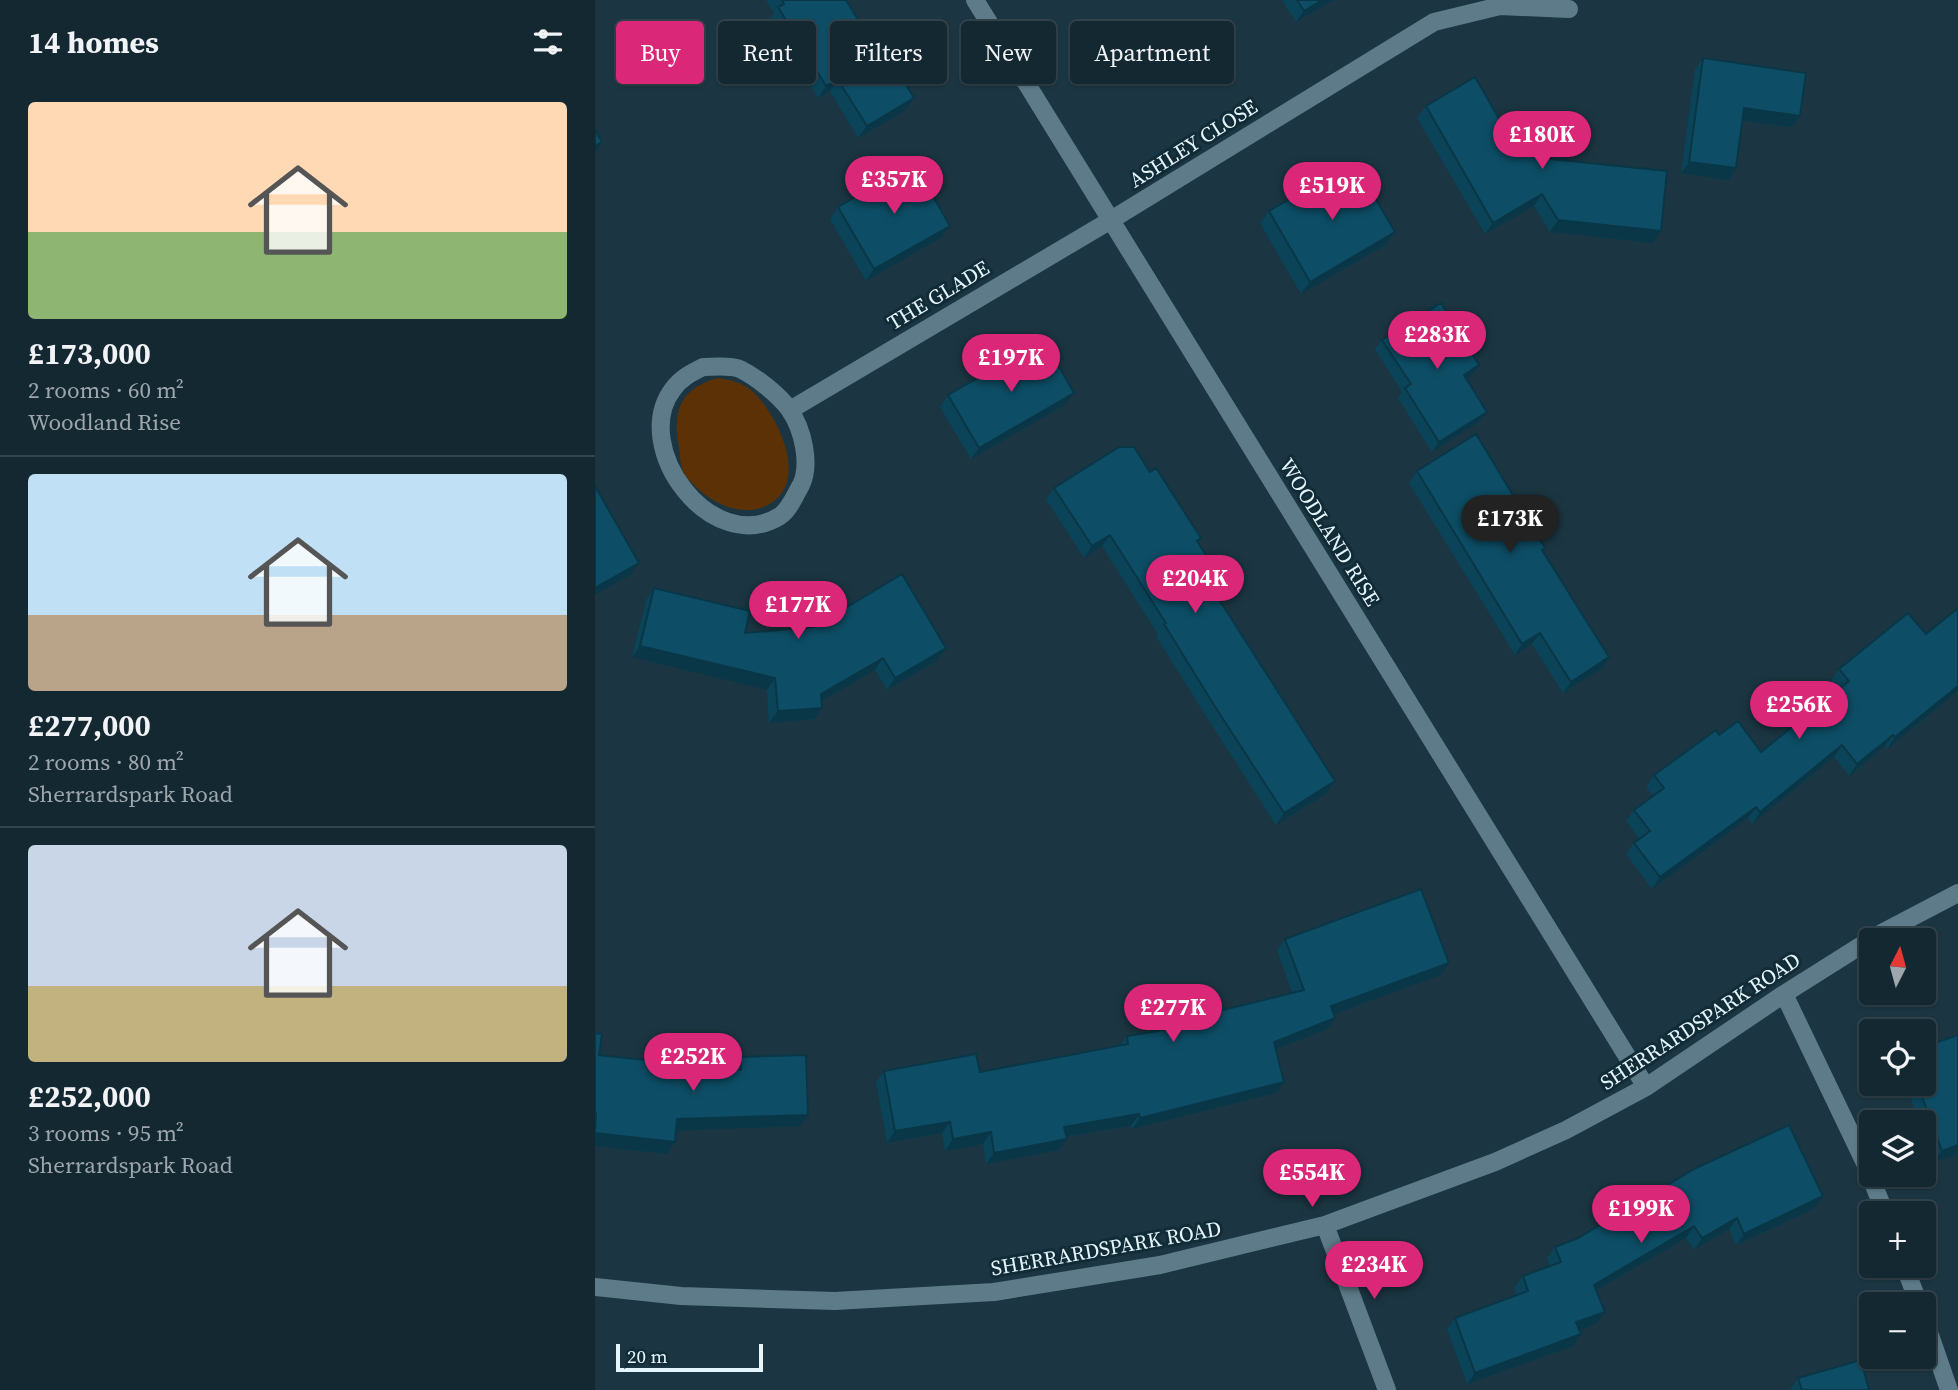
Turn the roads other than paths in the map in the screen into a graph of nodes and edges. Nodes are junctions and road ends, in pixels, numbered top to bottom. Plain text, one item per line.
1 (975, 0) edge
2 (1569, 9) dead end
3 (1111, 220) junction
4 (789, 410) junction
5 (1958, 893) edge
6 (1784, 994) junction
7 (1646, 1087) junction
8 (1880, 1201) edge
9 (1325, 1225) junction
10 (595, 1287) edge
11 (1936, 1352) edge
12 (1387, 1390) edge
13 (1949, 1390) edge

1 - 3 street, WOODLAND RISE
2 - 3 street, ASHLEY CLOSE
3 - 4 street, THE GLADE
3 - 7 street, WOODLAND RISE
4 - 4 street
5 - 6 street, SHERRARDSPARK ROAD
6 - 7 street, SHERRARDSPARK ROAD
6 - 8 street
7 - 9 street, SHERRARDSPARK ROAD
9 - 10 street, SHERRARDSPARK ROAD
9 - 12 street
11 - 13 street

